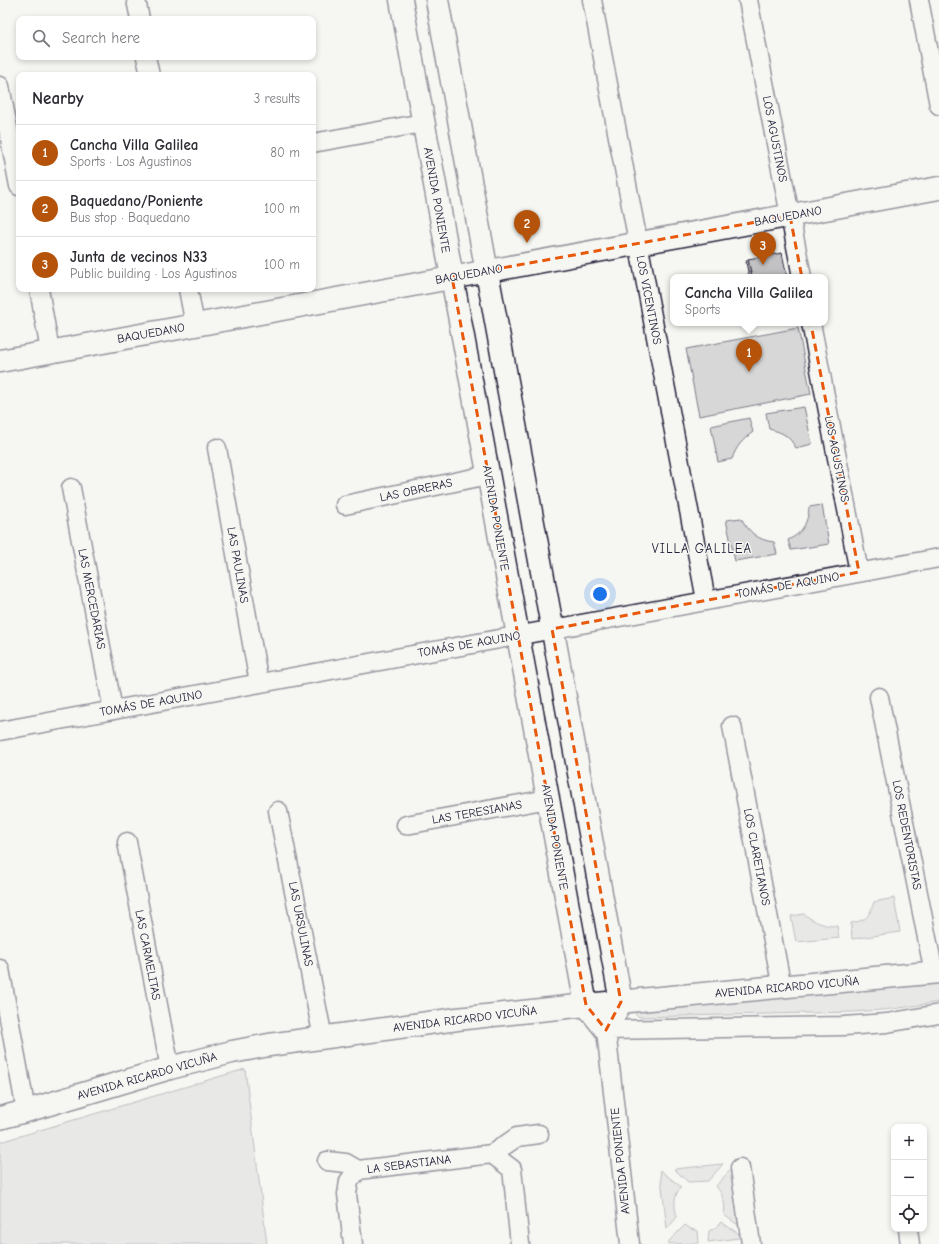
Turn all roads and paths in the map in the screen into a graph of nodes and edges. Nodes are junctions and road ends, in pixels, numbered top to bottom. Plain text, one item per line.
1 (136, 0) edge
2 (401, 0) edge
3 (437, 0) edge
4 (592, 0) edge
5 (748, 0) edge
6 (919, 0) edge
7 (139, 16) edge
8 (147, 60) edge
9 (149, 72) edge
10 (0, 86) edge
11 (939, 105) edge
12 (423, 122) junction
13 (316, 142) edge
14 (16, 170) edge
15 (939, 188) edge
16 (790, 216) junction
17 (638, 243) junction
18 (486, 271) junction
19 (801, 274) edge
20 (452, 278) junction
21 (40, 292) edge
22 (189, 292) edge
23 (195, 325) junction
24 (811, 326) edge
25 (50, 351) junction
26 (0, 361) edge
27 (217, 448) dead end
28 (488, 475) junction
29 (71, 488) dead end
30 (345, 505) dead end
31 (939, 558) edge
32 (859, 572) junction
33 (706, 600) junction
34 (552, 629) junction
35 (517, 635) junction
36 (259, 683) junction
37 (879, 697) dead end
38 (113, 710) junction
39 (732, 726) dead end
40 (0, 731) edge
41 (548, 799) junction
42 (278, 811) dead end
43 (406, 825) dead end
44 (127, 842) dead end
45 (0, 969) edge
46 (937, 973) edge
47 (782, 988) junction
48 (621, 1002) junction
49 (586, 1005) junction
50 (939, 1014) edge
51 (606, 1030) junction
52 (323, 1038) junction
53 (170, 1068) junction
54 (26, 1111) junction
55 (0, 1118) edge
56 (539, 1134) dead end
57 (492, 1154) junction
58 (327, 1161) dead end
59 (740, 1168) dead end
60 (358, 1170) junction
61 (908, 1232) edge
62 (352, 1244) edge
63 (520, 1244) edge
64 (630, 1244) edge
65 (751, 1244) edge
66 (910, 1244) edge

1 - 7 street
2 - 12 street, AVENIDA PONIENTE
3 - 18 street
4 - 17 street, LOS VICENTINOS
5 - 16 street, LOS AGUSTINOS
6 - 11 street
8 - 9 street
10 - 14 street
12 - 13 street
12 - 20 street, AVENIDA PONIENTE
15 - 16 street, BAQUEDANO
16 - 17 street, BAQUEDANO
16 - 19 street, LOS AGUSTINOS
17 - 18 street, BAQUEDANO
17 - 33 street, LOS VICENTINOS
18 - 20 street, BAQUEDANO
18 - 34 street
20 - 23 street, BAQUEDANO
20 - 28 street, AVENIDA PONIENTE
21 - 25 street
22 - 23 street
23 - 25 street, BAQUEDANO
24 - 32 street, LOS AGUSTINOS
25 - 26 street, BAQUEDANO
27 - 36 street, LAS PAULINAS
28 - 30 street, LAS OBRERAS
28 - 35 street, AVENIDA PONIENTE
29 - 38 street, LAS MERCEDARIAS
31 - 32 street, TOMÁS DE AQUINO
32 - 33 street, TOMÁS DE AQUINO
33 - 34 street, TOMÁS DE AQUINO
34 - 35 street, TOMÁS DE AQUINO
34 - 48 street
35 - 36 street, TOMÁS DE AQUINO
35 - 41 street, AVENIDA PONIENTE
36 - 38 street, TOMÁS DE AQUINO
37 - 46 street, LOS REDENTORISTAS
38 - 40 street, TOMÁS DE AQUINO
39 - 47 street, LOS CLARETIANOS
41 - 43 street, LAS TERESIANAS
41 - 49 street, AVENIDA PONIENTE
42 - 52 street, LAS URSULINAS
44 - 53 street, LAS CARMELITAS
45 - 54 street
46 - 47 street, AVENIDA RICARDO VICUÑA
47 - 48 street, AVENIDA RICARDO VICUÑA
48 - 49 street, AVENIDA RICARDO VICUÑA
48 - 51 street
49 - 51 street, AVENIDA PONIENTE
49 - 52 street, AVENIDA RICARDO VICUÑA
50 - 51 street
51 - 64 street, AVENIDA PONIENTE
52 - 53 street, AVENIDA RICARDO VICUÑA
53 - 54 street, AVENIDA RICARDO VICUÑA
54 - 55 street, AVENIDA RICARDO VICUÑA
56 - 57 street, LA SEBASTIANA
57 - 60 street, LA SEBASTIANA
57 - 63 street
58 - 60 street, LA SEBASTIANA
59 - 65 street
60 - 62 street
61 - 66 street

